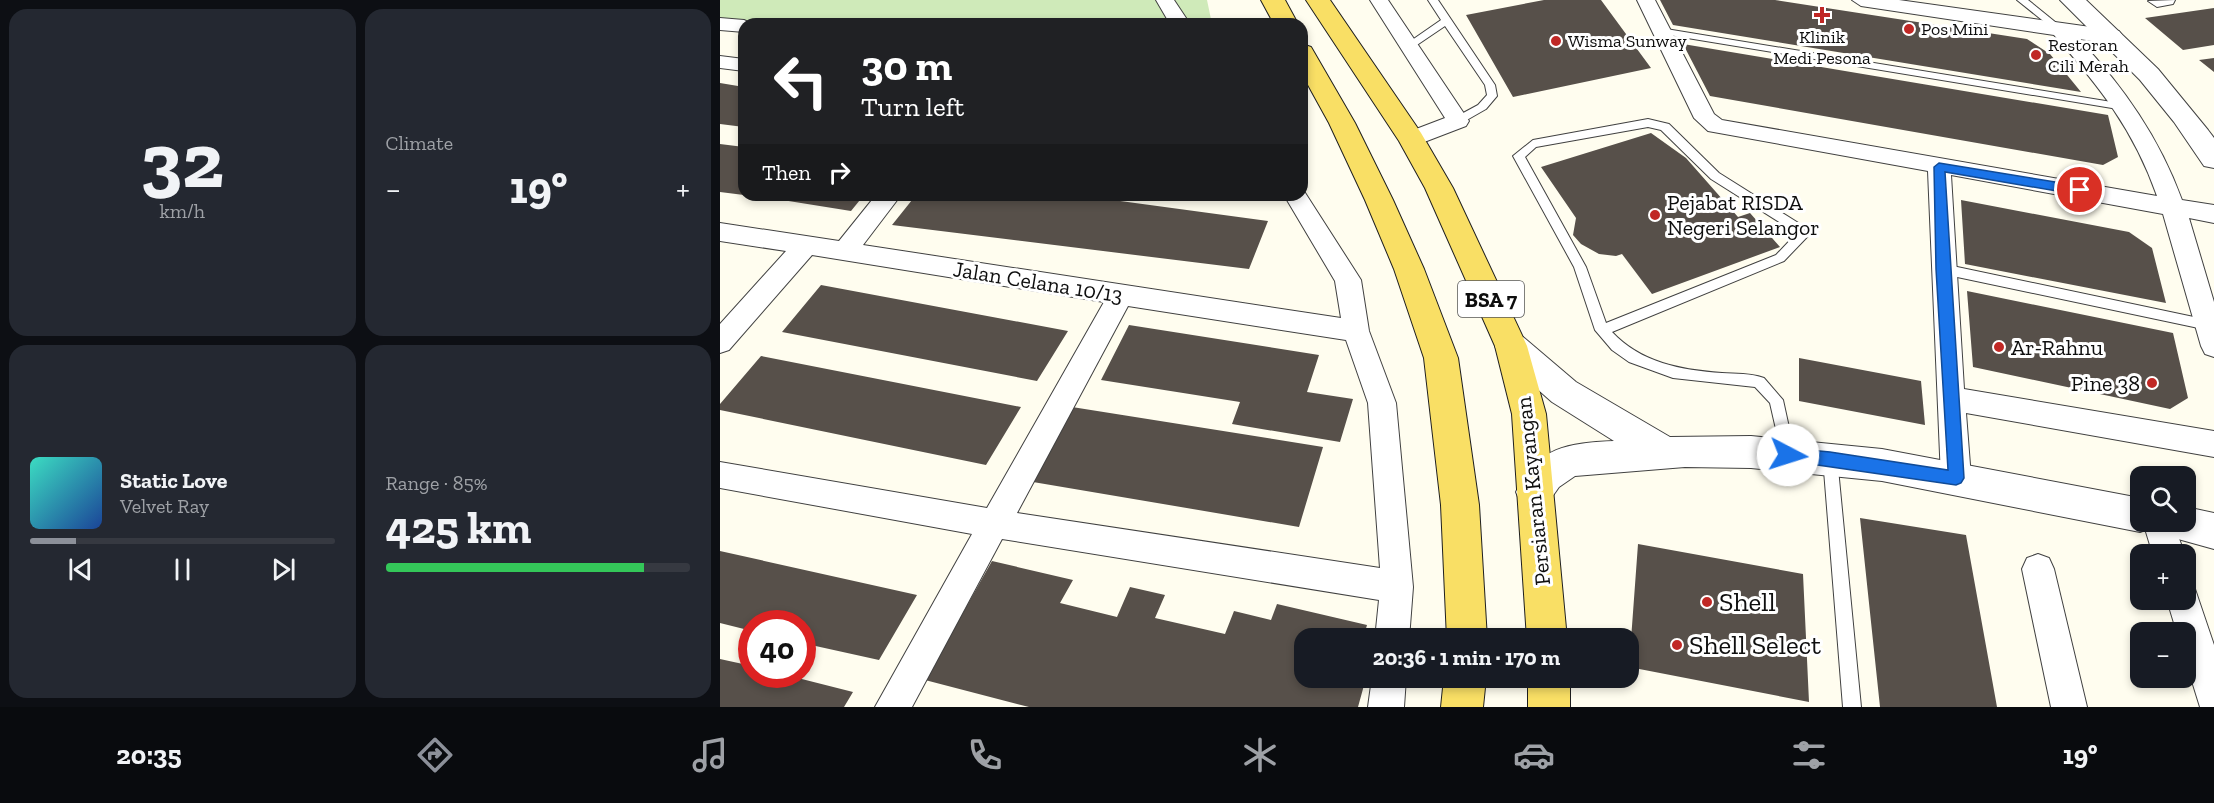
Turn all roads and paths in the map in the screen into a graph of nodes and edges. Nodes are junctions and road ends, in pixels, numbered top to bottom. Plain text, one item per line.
1 (1165, 0) edge
2 (1273, 0) edge
3 (1318, 0) edge
4 (1379, 0) edge
5 (1433, 0) edge
6 (1646, 0) edge
7 (1861, 0) edge
8 (2022, 0) edge
9 (2072, 0) edge
10 (2101, 0) edge
11 (1176, 18) edge
12 (1283, 18) edge
13 (1447, 20) junction
14 (720, 24) edge
15 (738, 26) edge
16 (2060, 30) junction
17 (1660, 31) junction
18 (2112, 35) junction
19 (1407, 47) junction
20 (720, 62) edge
21 (1308, 63) edge
22 (738, 64) edge
23 (2200, 100) dead end
24 (2124, 107) junction
25 (1458, 121) junction
26 (1411, 139) junction
27 (2214, 159) edge
28 (1939, 167) junction
29 (884, 201) edge
30 (1300, 201) edge
31 (2174, 206) junction
32 (2214, 214) edge
33 (720, 232) edge
34 (806, 246) junction
35 (844, 252) junction
36 (1943, 269) junction
37 (1121, 295) junction
38 (1602, 330) junction
39 (1356, 331) junction
40 (2211, 335) edge
41 (720, 342) edge
42 (1511, 346) junction
43 (1950, 398) junction
44 (2214, 444) edge
45 (1663, 451) junction
46 (1788, 455) junction
47 (1830, 458) junction
48 (720, 475) edge
49 (1956, 478) junction
50 (1534, 492) junction
51 (2130, 513) edge
52 (996, 524) junction
53 (2196, 527) edge
54 (2214, 531) edge
55 (2038, 569) dead end
56 (1397, 587) junction
57 (2196, 617) edge
58 (1393, 628) edge
59 (1466, 628) edge
60 (1546, 628) edge
61 (1388, 688) edge
62 (1464, 688) edge
63 (1549, 688) edge
64 (2214, 698) edge
65 (892, 707) edge
66 (1386, 707) edge
67 (1462, 707) edge
68 (1549, 707) edge
69 (1852, 707) edge
70 (2069, 707) edge

1 - 11 street
2 - 12 main road
3 - 26 main road, Persiaran Kayangan / BSA 7
4 - 19 street
5 - 13 lane
6 - 17 street
7 - 16 street
8 - 16 lane
9 - 18 street
10 - 23 street
13 - 19 lane
13 - 25 lane
14 - 15 street
16 - 18 street
16 - 24 street
17 - 24 lane
17 - 28 street
18 - 27 street
19 - 25 street
20 - 22 street
21 - 59 main road, BSA 7
24 - 31 street
25 - 26 street
26 - 42 main road, Persiaran Kayangan / BSA 7
28 - 31 street
28 - 36 street
29 - 35 street
30 - 39 street
31 - 32 street
31 - 40 street
33 - 34 street, Jalan Celana 10/13
34 - 35 street, Jalan Celana 10/13
34 - 41 street
35 - 37 street, Jalan Celana 10/13
36 - 40 lane
36 - 43 street
37 - 39 street, Jalan Celana 10/13
37 - 52 street
38 - 38 lane
38 - 46 lane
39 - 56 street
42 - 45 street
42 - 50 main road, Persiaran Kayangan / BSA 7
43 - 44 street
43 - 49 street
45 - 46 street
45 - 50 street
46 - 47 street
47 - 49 street
47 - 69 lane
48 - 52 street
49 - 51 street
50 - 60 main road, Persiaran Kayangan / BSA 7
52 - 56 street
52 - 65 street
53 - 54 street
55 - 70 street
56 - 58 street
57 - 64 street
61 - 66 street
62 - 67 main road
63 - 68 main road

